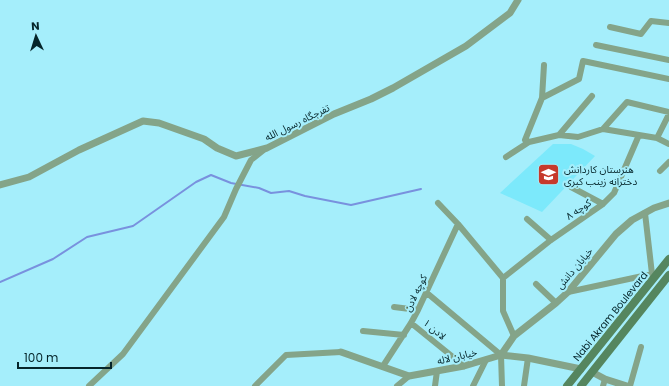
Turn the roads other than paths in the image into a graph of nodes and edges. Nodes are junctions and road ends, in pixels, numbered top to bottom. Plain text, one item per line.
1 (518, 0) edge
2 (669, 23) edge
3 (610, 27) dead end
4 (596, 45) dead end
5 (669, 60) edge
6 (544, 65) dead end
7 (669, 79) edge
8 (592, 96) dead end
9 (542, 98) junction
10 (669, 113) edge
11 (603, 129) junction
12 (559, 135) junction
13 (639, 135) junction
14 (657, 138) junction
15 (529, 142) junction
16 (669, 144) edge
17 (267, 148) junction
18 (506, 157) dead end
19 (669, 162) edge
20 (660, 171) dead end
21 (0, 185) edge
22 (571, 187) dead end
23 (438, 203) dead end
24 (669, 203) edge
25 (603, 204) junction
26 (645, 212) junction
27 (527, 219) dead end
28 (458, 224) junction
29 (551, 240) junction
30 (669, 259) edge
31 (654, 274) junction
32 (669, 275) edge
33 (503, 278) junction
34 (536, 284) dead end
35 (568, 292) junction
36 (427, 293) junction
37 (556, 304) junction
38 (394, 307) dead end
39 (629, 309) junction
40 (418, 310) junction
41 (638, 316) junction
42 (412, 323) junction
43 (363, 331) dead end
44 (404, 335) junction
45 (514, 336) junction
46 (641, 348) dead end
47 (341, 352) joint
48 (501, 355) junction
49 (528, 358) junction
50 (486, 360) junction
51 (383, 366) junction
52 (464, 366) junction
53 (581, 369) junction
54 (437, 371) junction
55 (592, 372) junction
56 (409, 376) junction
57 (604, 383) edge
58 (89, 386) edge
59 (255, 386) edge
60 (397, 386) edge
61 (435, 386) edge
62 (473, 386) edge
63 (502, 386) edge
64 (524, 386) edge
65 (567, 386) edge
66 (581, 386) edge
67 (627, 386) edge
68 (630, 386) edge

1 - 17 street, تفرجگاه رسول الله
2 - 3 street
4 - 5 street
6 - 9 street
7 - 9 street
8 - 12 street
9 - 15 street
10 - 11 street
10 - 14 street
11 - 12 street
11 - 13 street
12 - 15 street
13 - 14 street
13 - 25 street, کوچه ۸
14 - 16 street
15 - 18 street
17 - 21 street, تفرجگاه رسول الله
17 - 58 street
19 - 20 street
22 - 25 street
23 - 28 street
24 - 26 street, خیابان دانش
25 - 29 street, کوچه ۸
26 - 31 street
26 - 35 street, خیابان دانش
27 - 29 street
28 - 33 street
28 - 36 street, کوچه لادن
29 - 33 street, کوچه ۸
30 - 31 main road, Nabi Akram Boulevard
31 - 35 street
31 - 39 main road, Nabi Akram Boulevard
32 - 41 main road, Nabi Akram Boulevard
33 - 45 street
34 - 37 street
35 - 37 street, خیابان دانش
36 - 40 street, کوچه لادن
36 - 48 street
37 - 45 street, خیابان دانش
38 - 40 street
39 - 41 main road
39 - 53 main road, Nabi Akram Boulevard
40 - 42 street, کوچه لادن
41 - 55 main road, Nabi Akram Boulevard
42 - 44 street, کوچه لادن
42 - 52 street, لادن ۱
43 - 44 street
44 - 51 street, کوچه لادن
45 - 48 street, خیابان دانش
46 - 68 street
47 - 51 street
47 - 59 street
48 - 49 street, خیابان لاله
48 - 50 street, خیابان لاله
48 - 63 street
49 - 53 street, خیابان لاله
49 - 64 street
50 - 52 street, خیابان لاله
50 - 62 street
51 - 56 street
52 - 54 street, خیابان لاله
53 - 65 main road, Nabi Akram Boulevard
54 - 56 street, خیابان لاله
54 - 61 street
55 - 57 street
55 - 66 main road, Nabi Akram Boulevard
56 - 60 street
57 - 67 street

